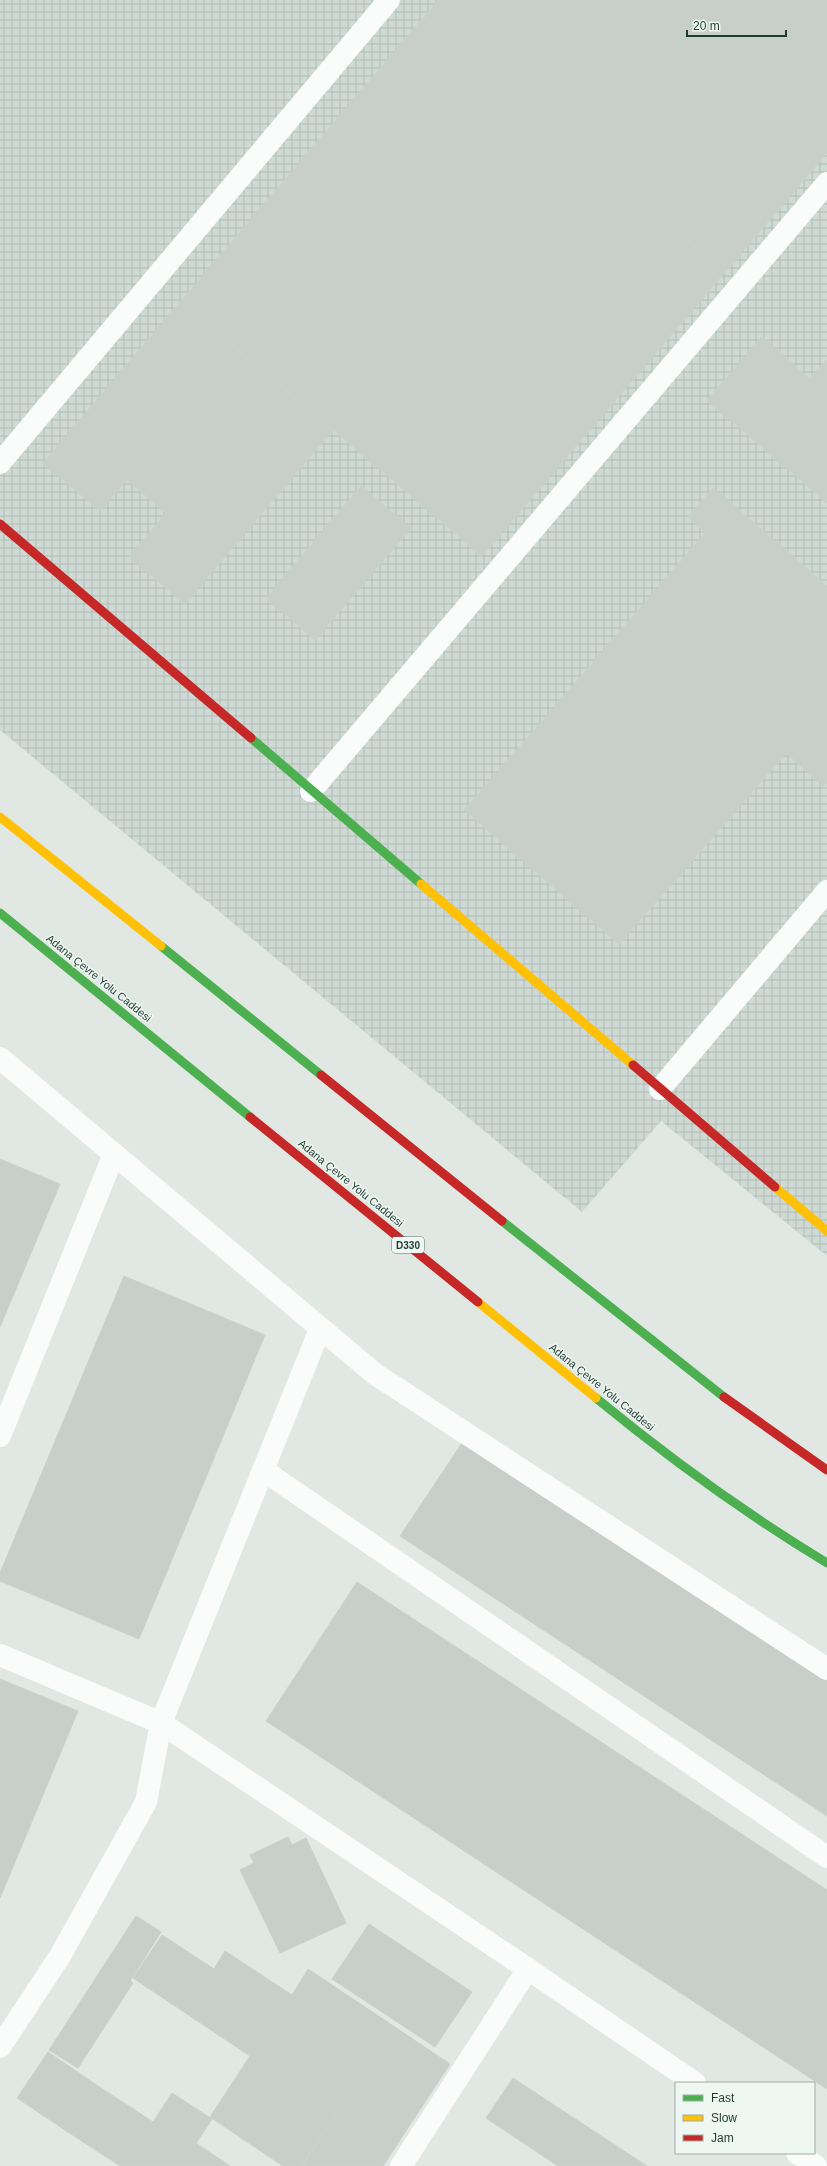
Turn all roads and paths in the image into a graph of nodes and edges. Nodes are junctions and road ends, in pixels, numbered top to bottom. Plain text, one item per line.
1 (389, 0) edge
2 (827, 183) edge
3 (0, 463) edge
4 (0, 524) edge
5 (311, 791) junction
6 (0, 806) edge
7 (0, 817) edge
8 (35, 844) junction
9 (827, 891) edge
10 (0, 913) edge
11 (0, 1058) edge
12 (660, 1089) junction
13 (114, 1154) junction
14 (827, 1231) edge
15 (320, 1329) junction
16 (0, 1436) edge
17 (263, 1470) junction
18 (827, 1470) edge
19 (827, 1562) edge
20 (0, 1655) edge
21 (827, 1669) edge
22 (161, 1723) junction
23 (827, 1857) edge
24 (528, 1969) junction
25 (0, 2047) edge
26 (693, 2082) edge
27 (798, 2154) edge
28 (401, 2166) edge
29 (816, 2166) edge

1 - 3 street
2 - 5 street
4 - 5 main road
5 - 12 main road
6 - 8 main road
7 - 8 main road
8 - 18 main road
9 - 12 street
10 - 19 main road, Adana Çevre Yolu Caddesi / D330
11 - 13 street
12 - 14 main road
13 - 15 street
13 - 16 street
15 - 17 street
15 - 21 street
17 - 22 street
17 - 23 street
20 - 22 street
22 - 24 street
22 - 25 street
24 - 26 street
24 - 28 street
27 - 29 street

